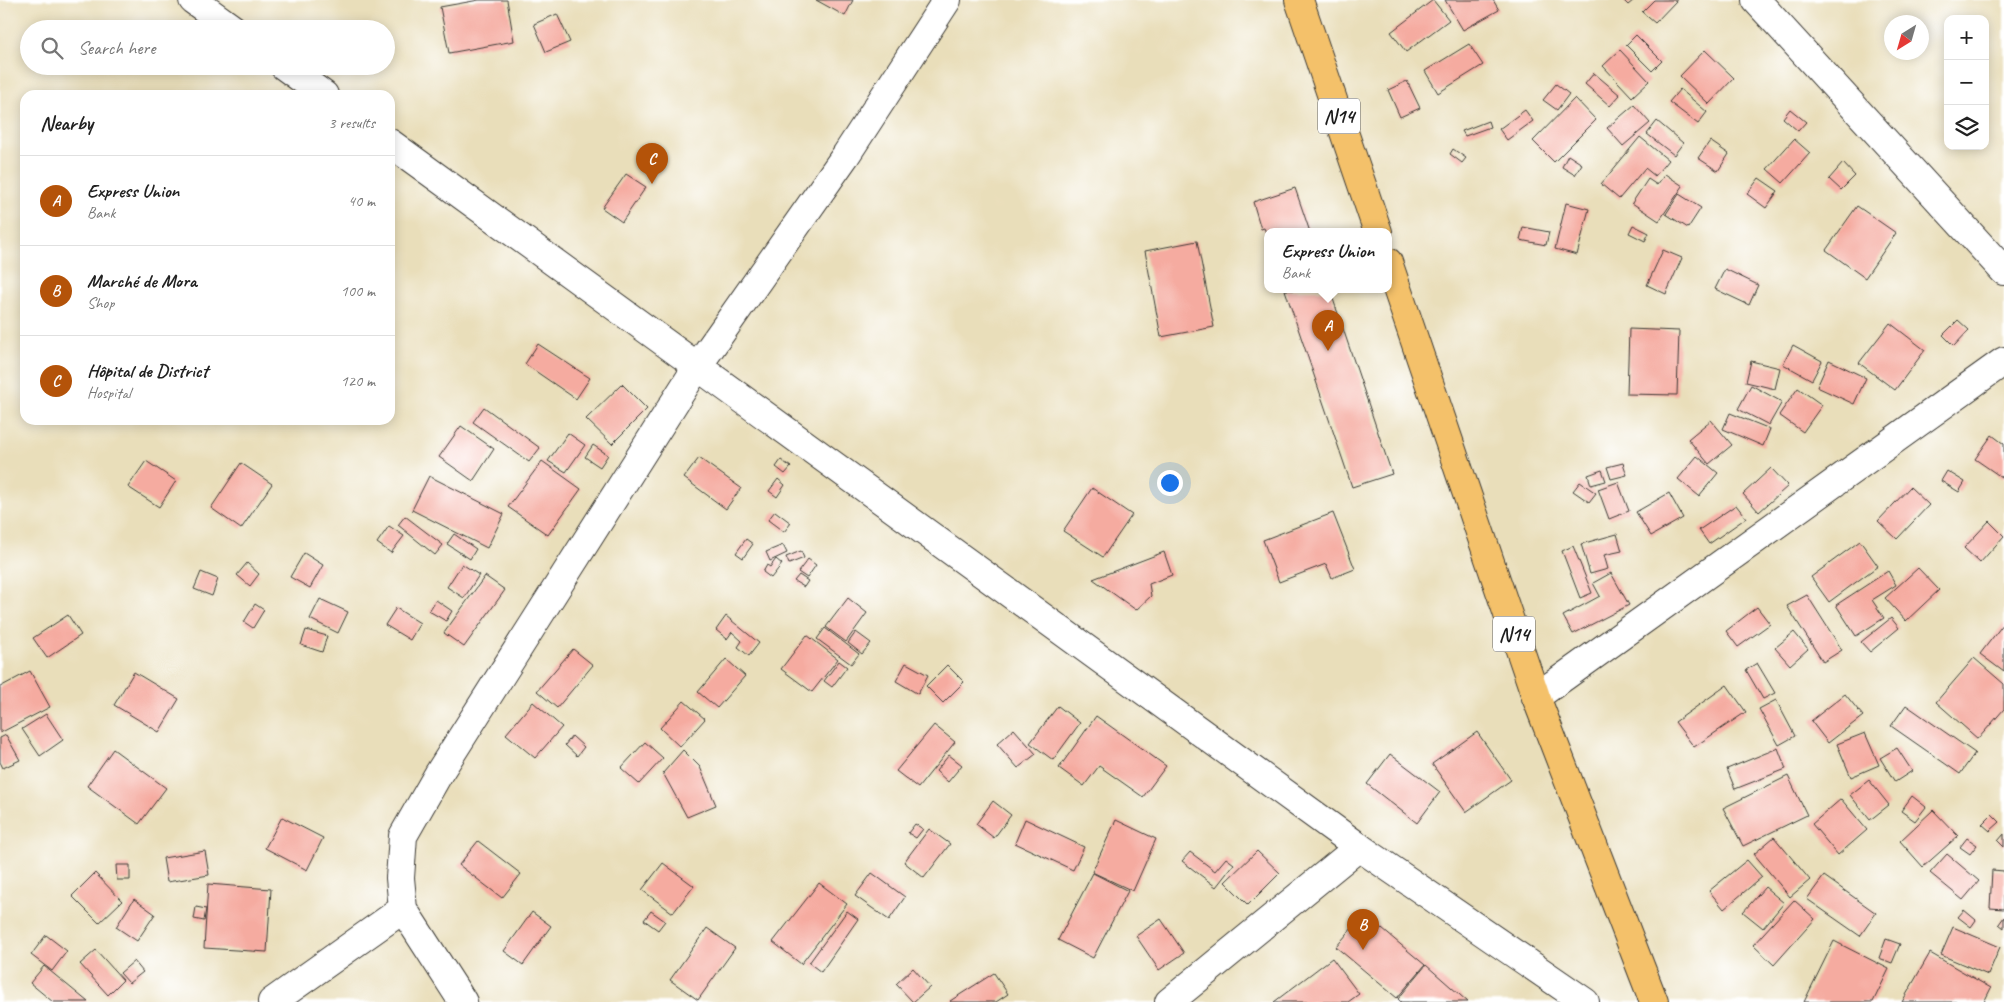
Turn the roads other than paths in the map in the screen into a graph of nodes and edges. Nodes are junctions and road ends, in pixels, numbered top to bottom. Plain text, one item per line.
1 (193, 0) edge
2 (947, 0) edge
3 (1299, 0) edge
4 (1756, 0) edge
5 (221, 20) edge
6 (296, 75) edge
7 (317, 90) edge
8 (395, 147) edge
9 (1377, 228) edge
10 (2004, 271) edge
11 (1392, 274) edge
12 (2004, 360) edge
13 (697, 367) junction
14 (1536, 697) junction
15 (1359, 847) junction
16 (403, 909) junction
17 (272, 1002) edge
18 (463, 1002) edge
19 (1170, 1002) edge
20 (1585, 1002) edge
21 (1654, 1002) edge

1 - 5 street
2 - 13 street
3 - 9 highway, N14
4 - 10 street
6 - 7 street
8 - 13 street
11 - 14 highway, N14
12 - 14 street
13 - 15 street
13 - 16 street
14 - 21 highway, N14
15 - 19 street
15 - 20 street
16 - 17 street
16 - 18 street

